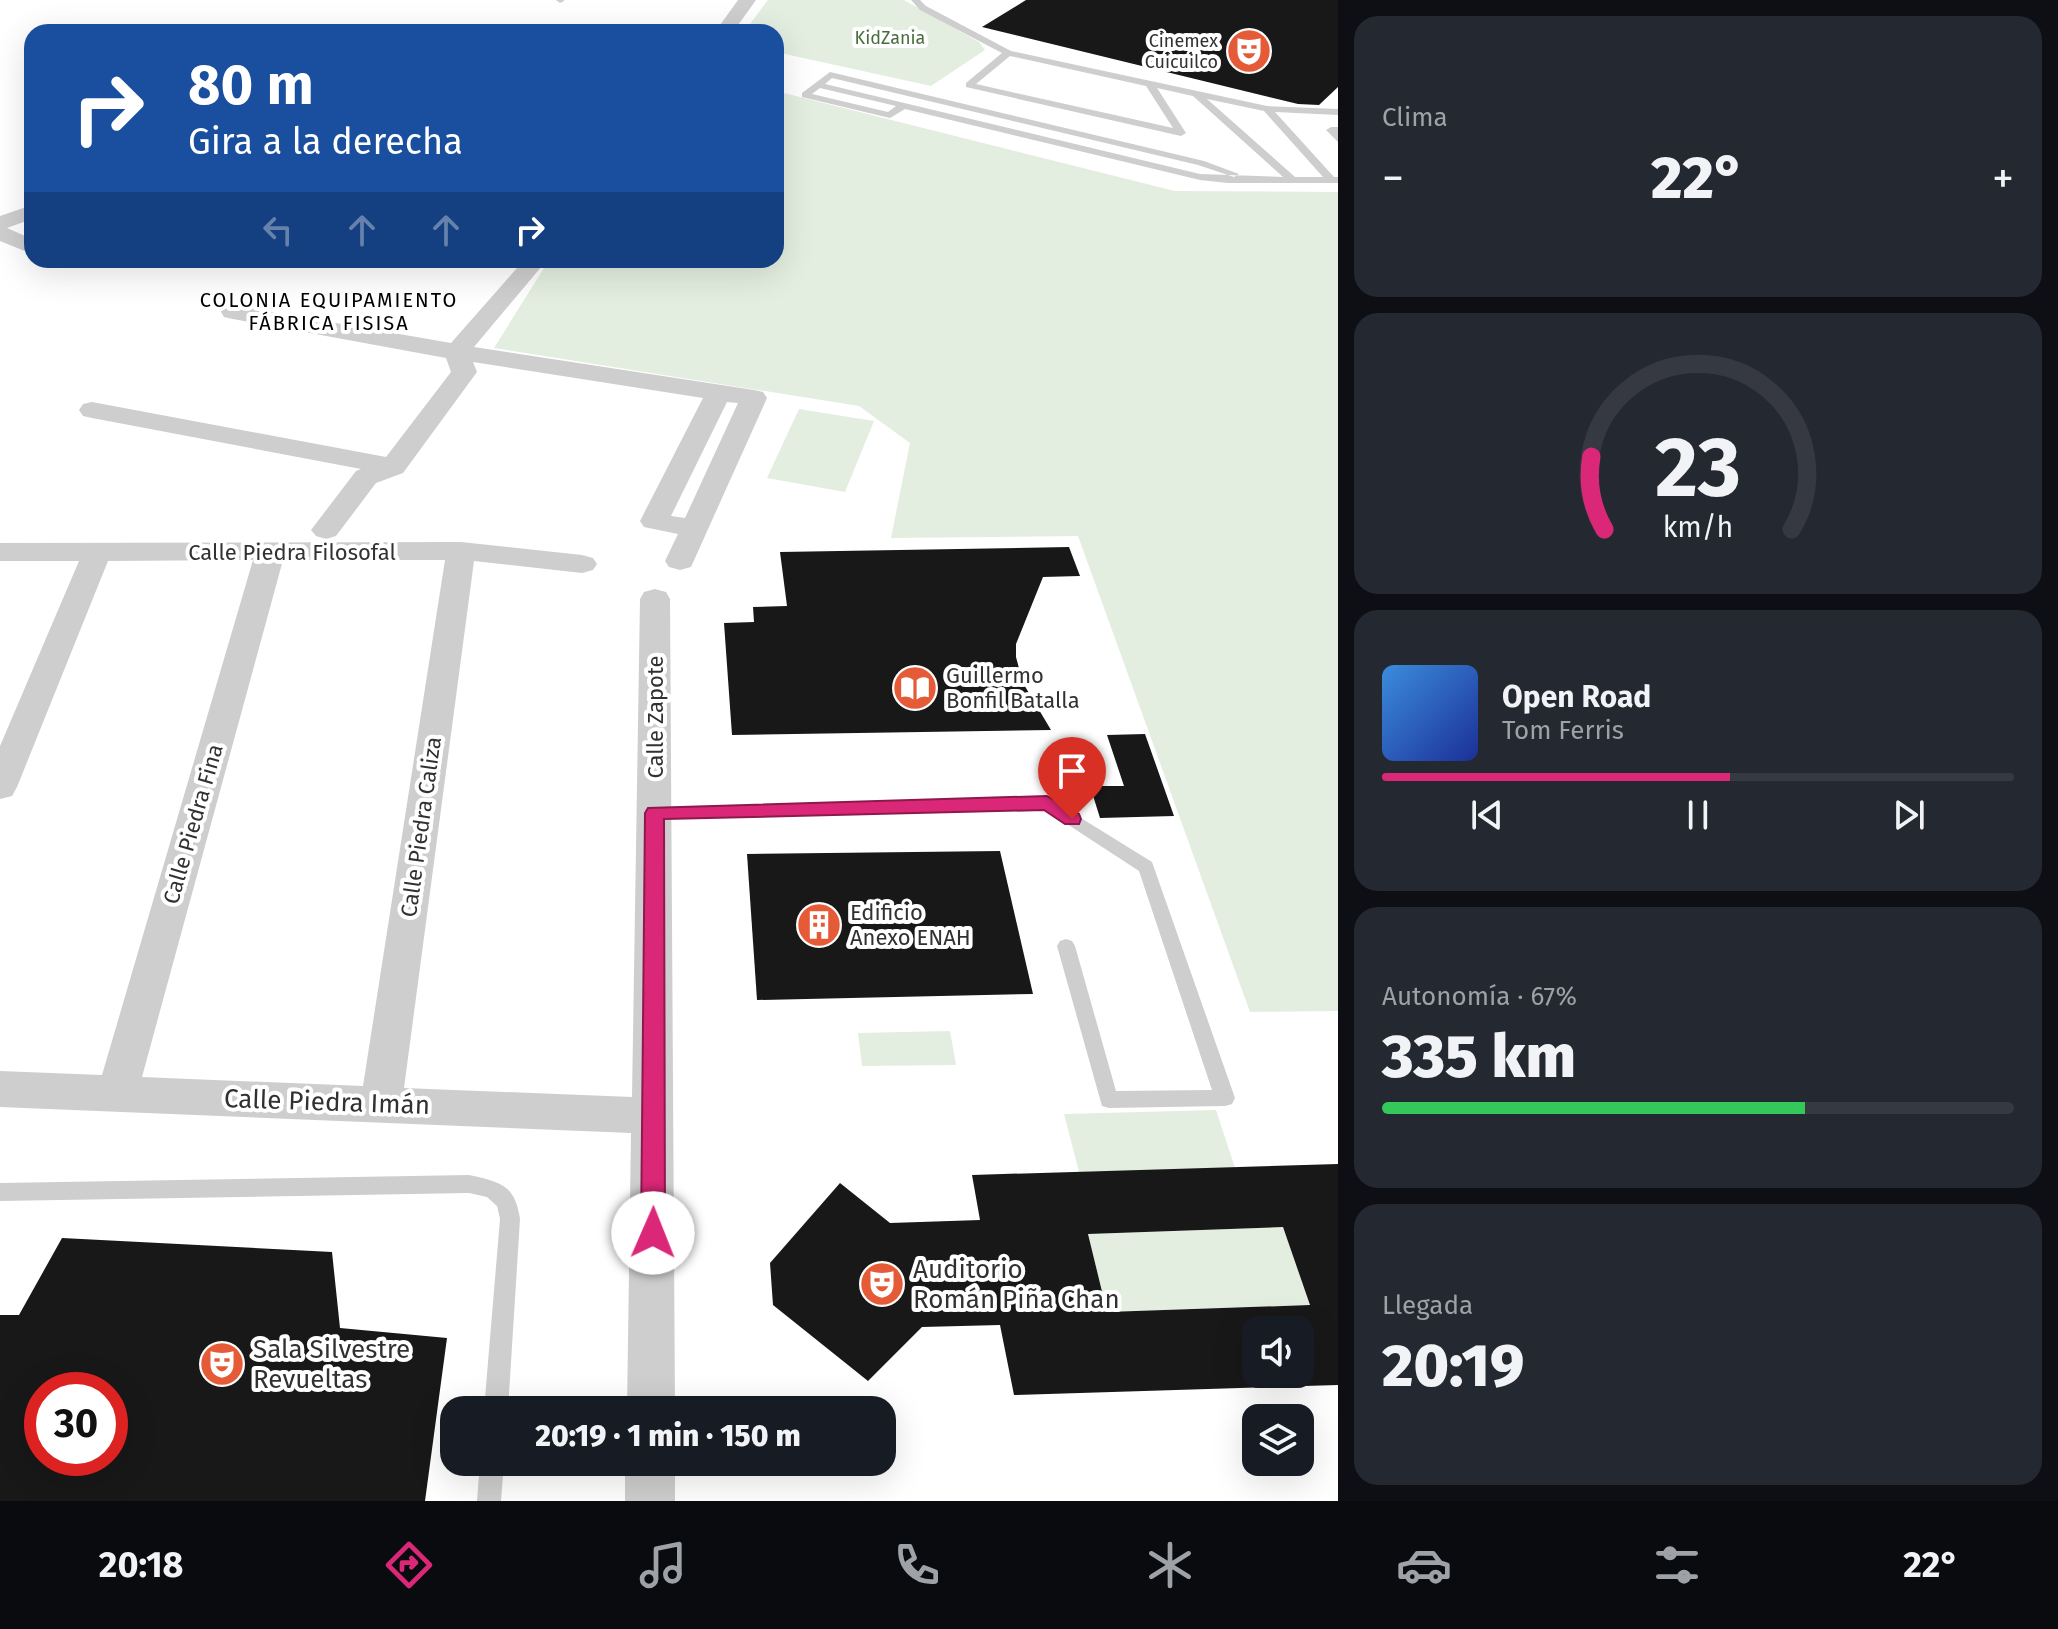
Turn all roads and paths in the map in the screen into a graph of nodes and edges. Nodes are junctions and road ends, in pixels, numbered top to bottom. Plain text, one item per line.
1 (747, 0) edge
2 (915, 0) edge
3 (730, 24) edge
4 (1008, 53) junction
5 (1149, 83) junction
6 (819, 85) junction
7 (1195, 93) junction
8 (904, 105) junction
9 (1267, 109) junction
10 (1338, 112) edge
11 (1338, 130) edge
12 (1338, 139) edge
13 (1292, 180) junction
14 (1334, 180) edge
15 (1254, 181) junction
16 (24, 215) edge
17 (0, 223) edge
18 (0, 233) edge
19 (24, 244) edge
20 (529, 268) edge
21 (233, 312) dead end
22 (457, 352) junction
23 (719, 392) junction
24 (92, 410) dead end
25 (393, 467) junction
26 (695, 529) junction
27 (326, 530) dead end
28 (461, 551) junction
29 (0, 552) edge
30 (97, 552) junction
31 (270, 553) junction
32 (680, 561) dead end
33 (582, 564) dead end
34 (655, 599) dead end
35 (0, 787) edge
36 (655, 813) junction
37 (1066, 946) dead end
38 (0, 1089) edge
39 (117, 1094) junction
40 (381, 1104) junction
41 (654, 1116) junction
42 (0, 1192) edge
43 (497, 1396) edge
44 (651, 1396) edge
45 (491, 1476) edge
46 (650, 1476) edge
47 (489, 1501) edge
48 (650, 1501) edge

1 - 3 street
2 - 4 lane
4 - 5 lane
4 - 5 lane
5 - 7 lane
6 - 8 lane
6 - 8 lane
6 - 15 lane
7 - 9 lane
7 - 13 lane
8 - 15 lane
9 - 10 lane
9 - 14 lane
11 - 12 lane
13 - 14 lane
13 - 15 lane
16 - 17 street
18 - 19 street
20 - 22 street
21 - 22 street
22 - 23 street
22 - 25 street
23 - 26 street
23 - 26 street
24 - 25 street
25 - 27 street
26 - 32 street
28 - 31 street, Calle Piedra Filosofal
28 - 33 street, Calle Piedra Filosofal
28 - 40 street, Calle Piedra Caliza
29 - 30 street, Calle Piedra Filosofal
30 - 31 street, Calle Piedra Filosofal
30 - 35 street
31 - 39 street, Calle Piedra Fina
34 - 36 street, Calle Zapote
36 - 37 lane
36 - 41 street, Calle Zapote
38 - 39 street, Calle Piedra Imán
39 - 40 street, Calle Piedra Imán
40 - 41 street, Calle Piedra Imán
41 - 44 street, Calle Zapote
42 - 43 lane
45 - 47 lane
46 - 48 street

